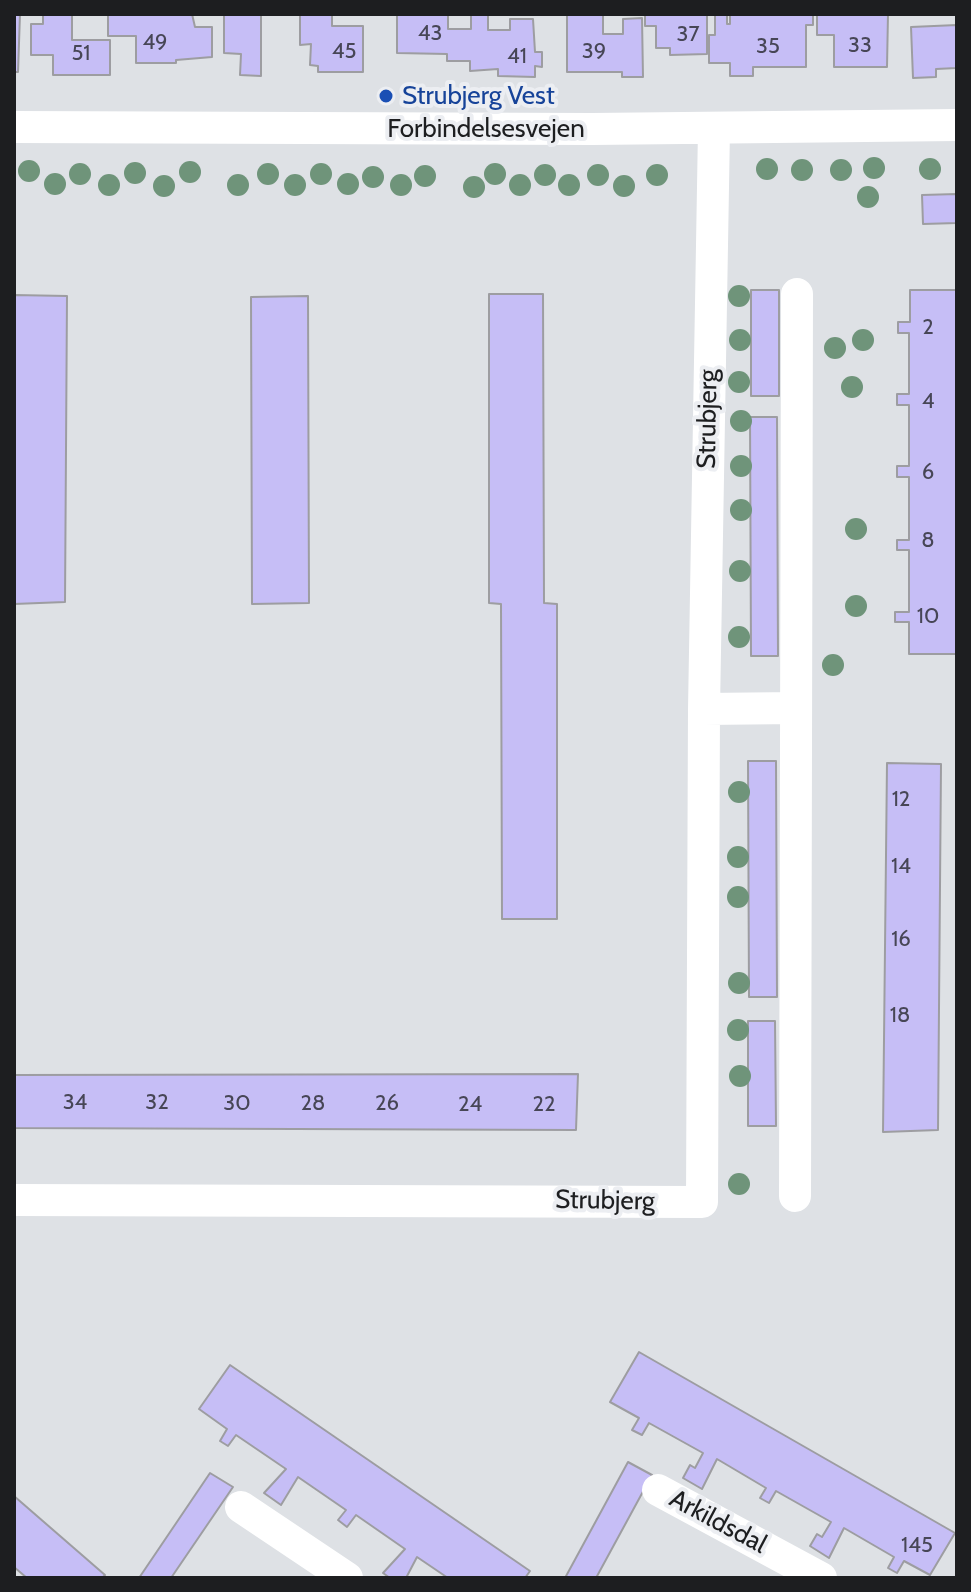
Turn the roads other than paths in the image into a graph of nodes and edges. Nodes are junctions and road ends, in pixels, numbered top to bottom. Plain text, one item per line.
1 (957, 125) edge
2 (14, 127) edge
3 (714, 129) junction
4 (797, 294) dead end
5 (796, 708) junction
6 (704, 709) junction
7 (795, 1196) dead end
8 (14, 1200) edge
9 (658, 1490) dead end
10 (241, 1507) dead end
11 (347, 1578) edge
12 (821, 1578) edge

1 - 3 street, Forbindelsesvejen
2 - 3 street, Forbindelsesvejen
3 - 6 street, Strubjerg
4 - 5 street
5 - 6 street
5 - 7 street
6 - 8 street, Strubjerg
9 - 12 street, Arkildsdal
10 - 11 street

